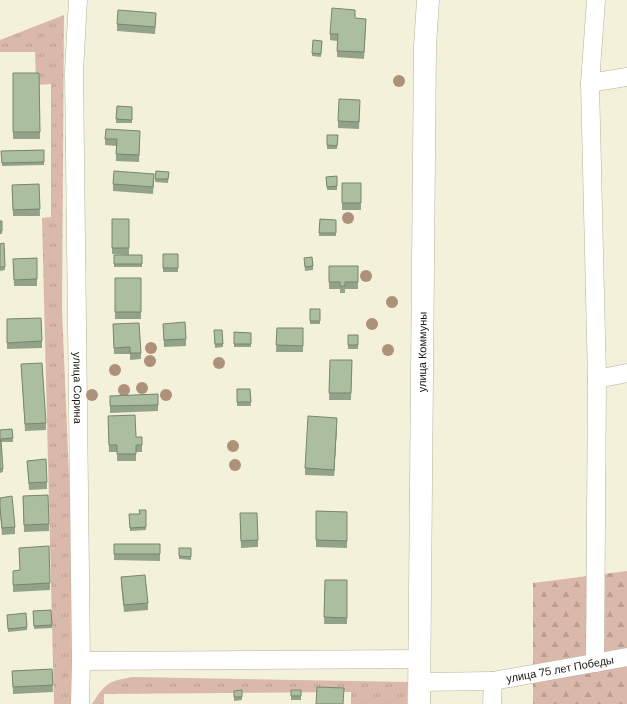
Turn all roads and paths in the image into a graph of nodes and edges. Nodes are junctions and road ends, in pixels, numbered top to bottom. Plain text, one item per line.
1 (78, 0) edge
2 (428, 0) edge
3 (596, 0) edge
4 (627, 77) edge
5 (590, 82) junction
6 (627, 373) edge
7 (597, 379) junction
8 (627, 657) edge
9 (420, 659) junction
10 (81, 661) junction
11 (595, 663) junction
12 (492, 681) junction
13 (419, 682) junction
14 (80, 704) edge
15 (419, 704) edge
16 (492, 704) edge

1 - 10 street, улица Сорина
2 - 9 street, улица Коммуны
3 - 5 street
4 - 5 street
5 - 7 street
6 - 7 street
7 - 11 street
8 - 11 street, улица 75 лет Победы
9 - 10 street
9 - 13 street, улица Коммуны
10 - 14 street, улица Сорина
11 - 12 street, улица 75 лет Победы
12 - 13 street, улица 75 лет Победы
12 - 16 street
13 - 15 street, улица Коммуны

